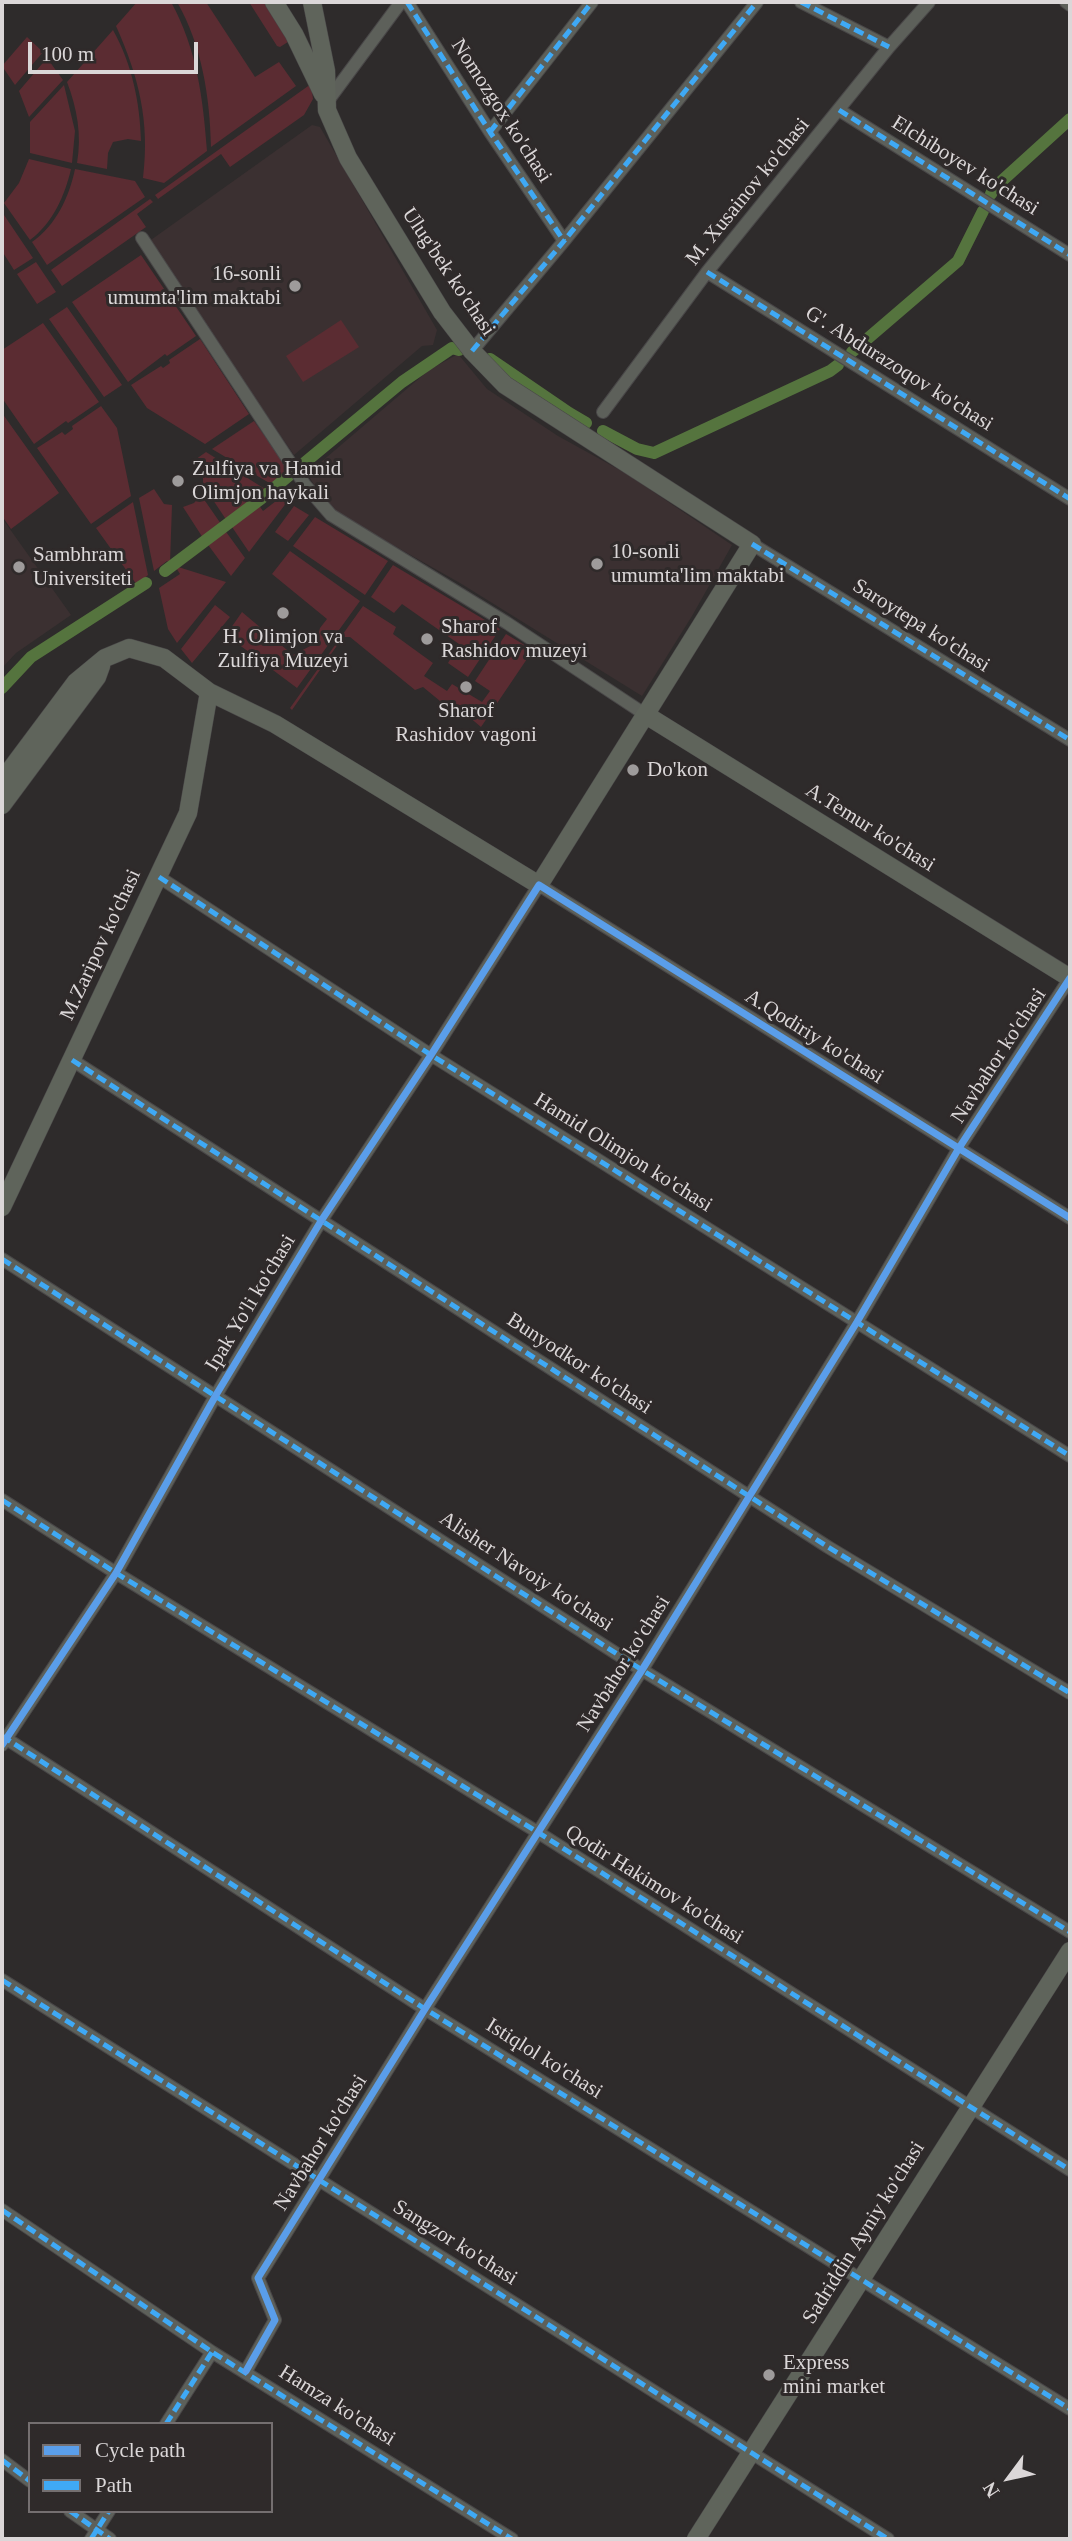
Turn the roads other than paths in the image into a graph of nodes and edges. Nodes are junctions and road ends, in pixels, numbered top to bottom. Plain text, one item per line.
1 (274, 2) edge
2 (312, 2) edge
3 (401, 2) edge
4 (407, 2) edge
5 (592, 2) edge
6 (757, 2) edge
7 (801, 2) edge
8 (929, 2) edge
9 (1066, 2) edge
10 (1070, 5) edge
11 (889, 47) junction
12 (327, 102) junction
13 (839, 110) junction
14 (490, 132) junction
15 (142, 238) dead end
16 (564, 241) junction
17 (1070, 255) edge
18 (707, 272) junction
19 (472, 351) junction
20 (603, 412) dead end
21 (1070, 499) edge
22 (752, 544) junction
23 (105, 658) junction
24 (209, 692) junction
25 (646, 716) junction
26 (1070, 740) edge
27 (2, 781) edge
28 (2, 805) edge
29 (159, 877) junction
30 (539, 885) junction
31 (1070, 978) edge
32 (431, 1055) junction
33 (72, 1060) junction
34 (959, 1148) junction
35 (2, 1207) edge
36 (1070, 1217) edge
37 (321, 1221) junction
38 (2, 1259) edge
39 (857, 1322) junction
40 (216, 1395) junction
41 (1070, 1456) edge
42 (749, 1496) junction
43 (2, 1500) edge
44 (116, 1573) junction
45 (642, 1670) junction
46 (1070, 1693) edge
47 (3, 1740) edge
48 (540, 1833) junction
49 (1070, 1932) edge
50 (1070, 1951) edge
51 (2, 1980) edge
52 (425, 2009) junction
53 (971, 2106) junction
54 (1070, 2170) edge
55 (319, 2180) junction
56 (2, 2210) edge
57 (863, 2279) junction
58 (212, 2352) junction
59 (246, 2371) junction
60 (1070, 2409) edge
61 (167, 2422) edge
62 (751, 2452) junction
63 (2, 2460) edge
64 (28, 2480) edge
65 (72, 2513) edge
66 (108, 2513) edge
67 (94, 2535) edge
68 (110, 2539) edge
69 (512, 2539) edge
70 (696, 2539) edge
71 (888, 2539) edge

1 - 12 street
2 - 12 street
3 - 12 street
4 - 14 street, Nomozgox ko'chasi
5 - 14 street
6 - 16 street
7 - 11 street
8 - 11 street, M. Xusainov ko'chasi
9 - 10 street
11 - 13 street, M. Xusainov ko'chasi
12 - 19 street, Ulug'bek ko'chasi
13 - 17 street, Elchiboyev ko'chasi
13 - 18 street, M. Xusainov ko'chasi
14 - 16 street, Nomozgox ko'chasi
15 - 25 street
16 - 19 street
18 - 20 street, M. Xusainov ko'chasi
18 - 21 street, G'. Abdurazoqov ko'chasi
19 - 22 street, Ulug'bek ko'chasi
22 - 25 street
22 - 26 street, Saroytepa ko'chasi
23 - 24 street
23 - 27 street
23 - 28 street
24 - 29 street, M.Zaripov ko'chasi
24 - 30 street
25 - 30 street
25 - 31 street, A.Temur ko'chasi
29 - 32 street, Hamid Olimjon ko'chasi
29 - 33 street, M.Zaripov ko'chasi
30 - 32 street, Ipak Yo'li ko'chasi
30 - 34 street, A.Qodiriy ko'chasi
31 - 34 street, Navbahor ko'chasi
32 - 37 street, Ipak Yo'li ko'chasi
32 - 39 street, Hamid Olimjon ko'chasi
33 - 35 street, M.Zaripov ko'chasi
33 - 37 street, Bunyodkor ko'chasi
34 - 36 street, A.Qodiriy ko'chasi
34 - 39 street, Navbahor ko'chasi
37 - 40 street, Ipak Yo'li ko'chasi
37 - 42 street, Bunyodkor ko'chasi
38 - 40 street, Alisher Navoiy ko'chasi
39 - 41 street, Hamid Olimjon ko'chasi
39 - 42 street, Navbahor ko'chasi
40 - 44 street, Ipak Yo'li ko'chasi
40 - 45 street, Alisher Navoiy ko'chasi
42 - 45 street, Navbahor ko'chasi
42 - 46 street, Bunyodkor ko'chasi
43 - 44 street, Qodir Hakimov ko'chasi
44 - 47 street, Ipak Yo'li ko'chasi
44 - 48 street, Qodir Hakimov ko'chasi
45 - 48 street, Navbahor ko'chasi
45 - 49 street, Alisher Navoiy ko'chasi
47 - 52 street, Istiqlol ko'chasi
48 - 52 street, Navbahor ko'chasi
48 - 53 street, Qodir Hakimov ko'chasi
50 - 53 street, Sadriddin Ayniy ko'chasi
51 - 55 street, Sangzor ko'chasi
52 - 55 street, Navbahor ko'chasi
52 - 57 street, Istiqlol ko'chasi
53 - 54 street, Qodir Hakimov ko'chasi
53 - 57 street, Sadriddin Ayniy ko'chasi
55 - 59 street, Navbahor ko'chasi
55 - 62 street, Sangzor ko'chasi
56 - 58 street, Hamza ko'chasi
57 - 60 street, Istiqlol ko'chasi
57 - 62 street, Sadriddin Ayniy ko'chasi
58 - 59 street, Hamza ko'chasi
58 - 61 street
59 - 69 street, Hamza ko'chasi
62 - 70 street, Sadriddin Ayniy ko'chasi
62 - 71 street, Sangzor ko'chasi
63 - 64 street
65 - 67 street
66 - 67 street
67 - 68 street

